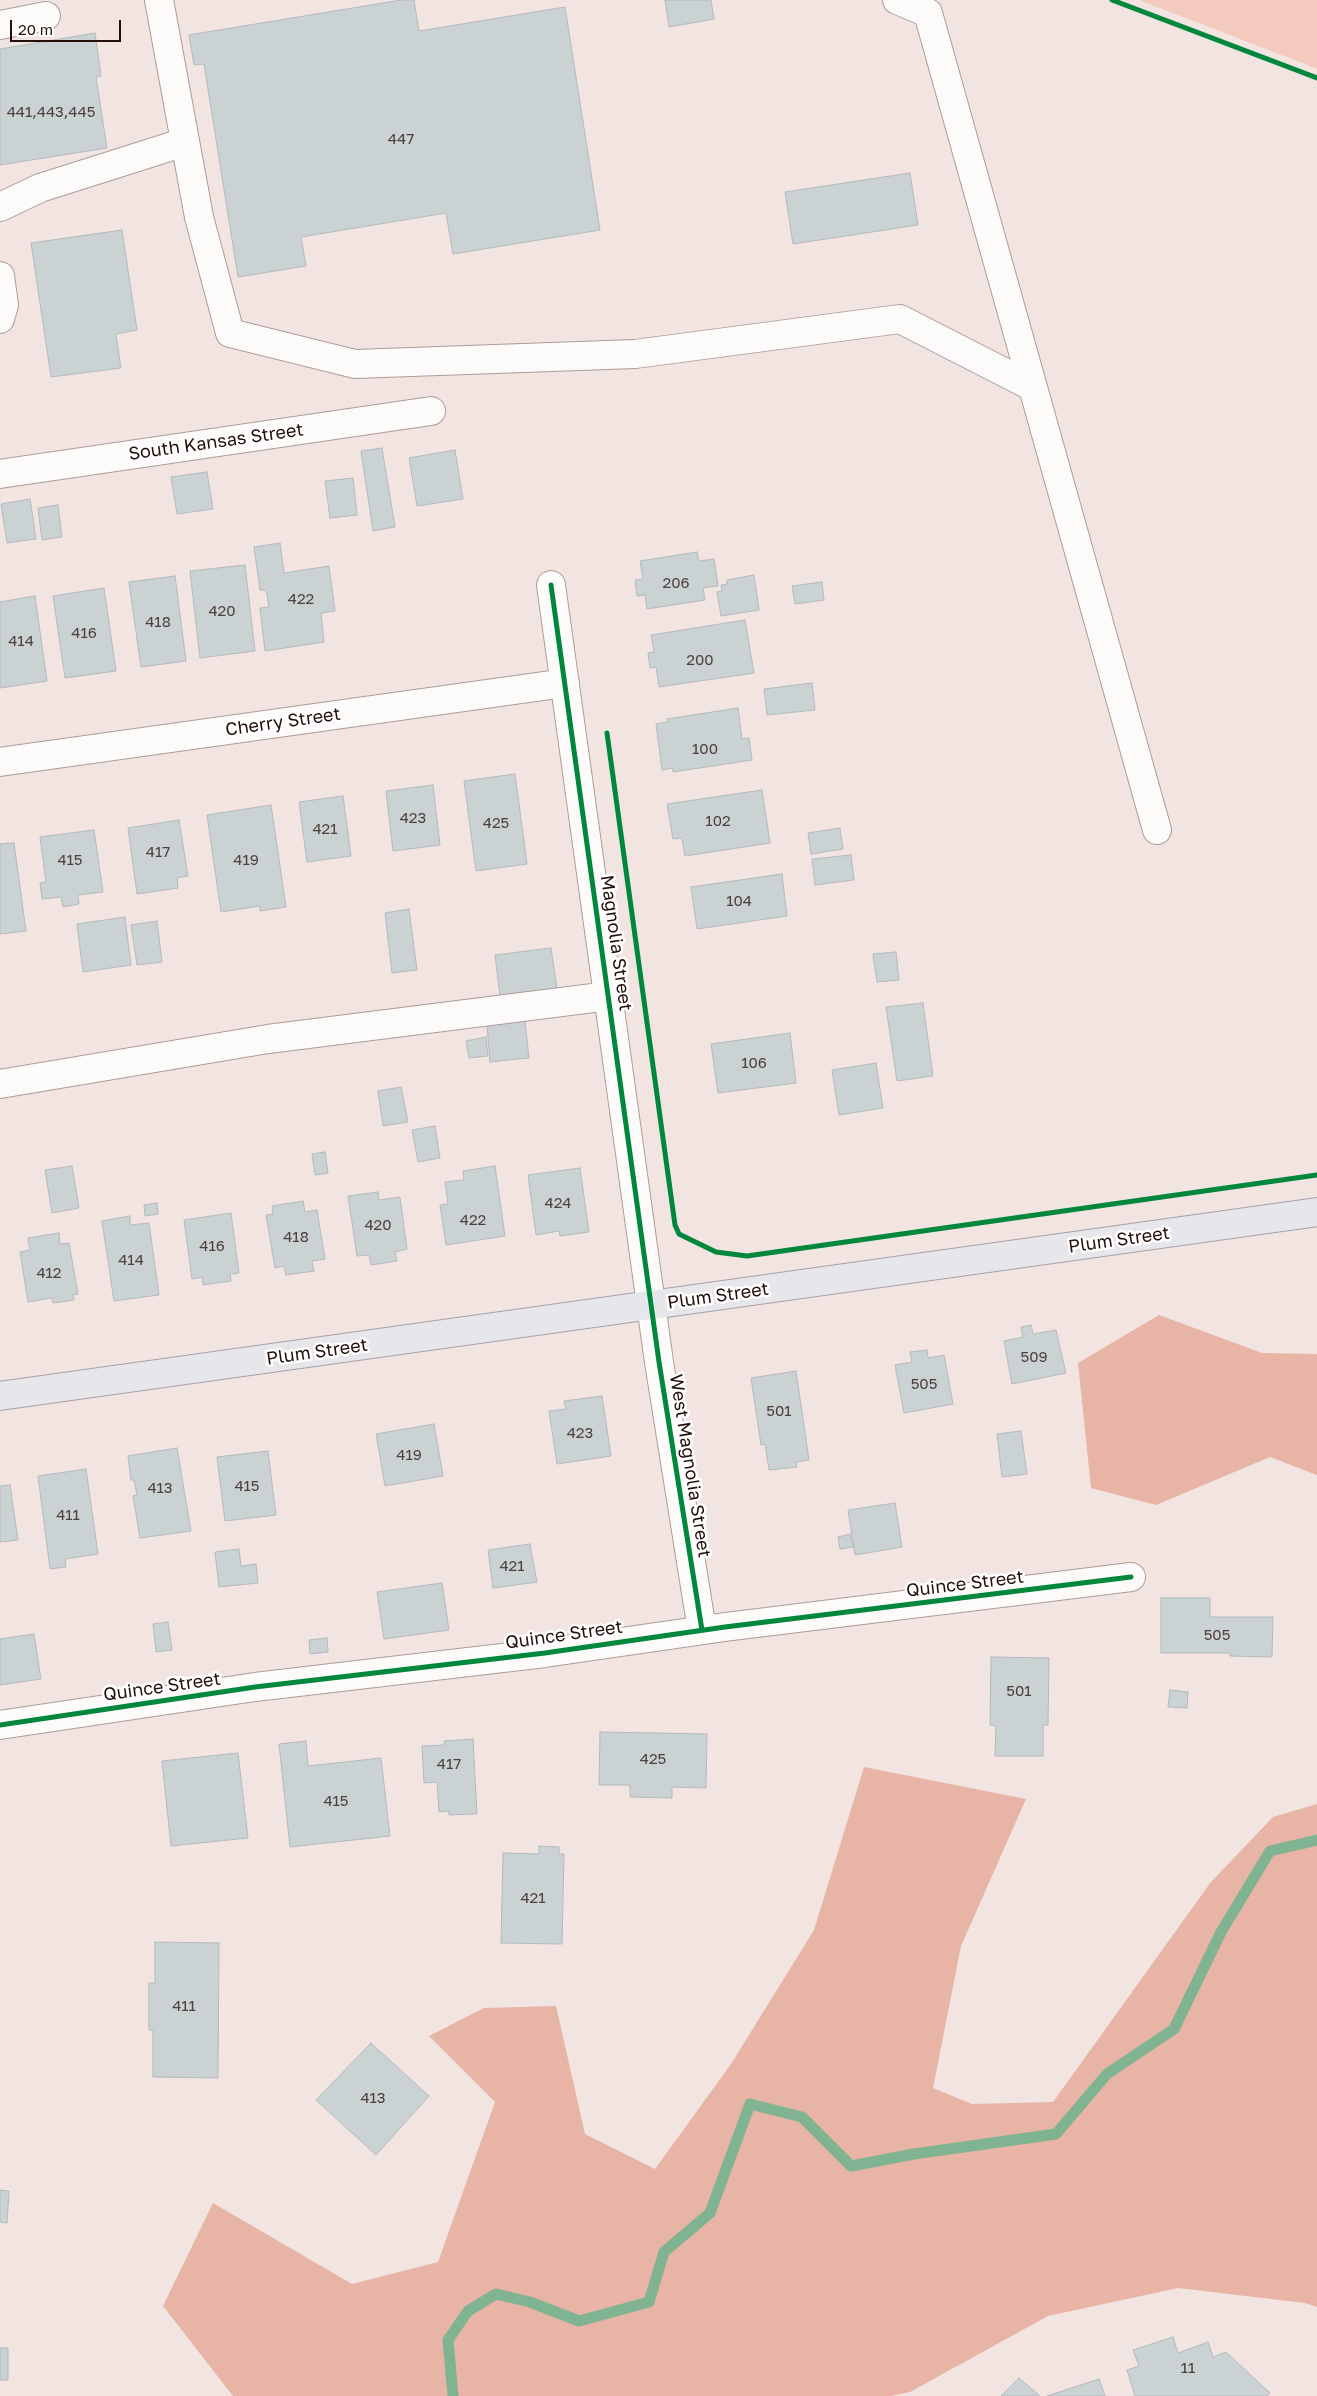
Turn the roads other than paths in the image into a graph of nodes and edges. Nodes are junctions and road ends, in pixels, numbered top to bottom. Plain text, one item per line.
1 (158, 0) edge
2 (897, 0) edge
3 (46, 16) dead end
4 (0, 25) edge
5 (185, 142) junction
6 (0, 206) edge
7 (0, 276) edge
8 (0, 319) edge
9 (1033, 387) junction
10 (431, 411) dead end
11 (0, 474) edge
12 (552, 585) dead end
13 (565, 682) junction
14 (0, 762) edge
15 (1157, 830) dead end
16 (609, 996) junction
17 (0, 1084) edge
18 (1317, 1212) edge
19 (652, 1305) junction
20 (0, 1396) edge
21 (1131, 1577) dead end
22 (702, 1630) junction
23 (0, 1724) edge

1 - 5 street
2 - 9 street
3 - 4 street
5 - 6 street
5 - 9 street
7 - 8 street
9 - 15 street
10 - 11 street, South Kansas Street
12 - 13 street, Magnolia Street
13 - 14 street, Cherry Street
13 - 16 street, Magnolia Street
16 - 17 street
16 - 19 street, Magnolia Street
18 - 19 main road, Plum Street
19 - 20 main road, Plum Street
19 - 22 street, West Magnolia Street
21 - 22 street, Quince Street
22 - 23 street, Quince Street

